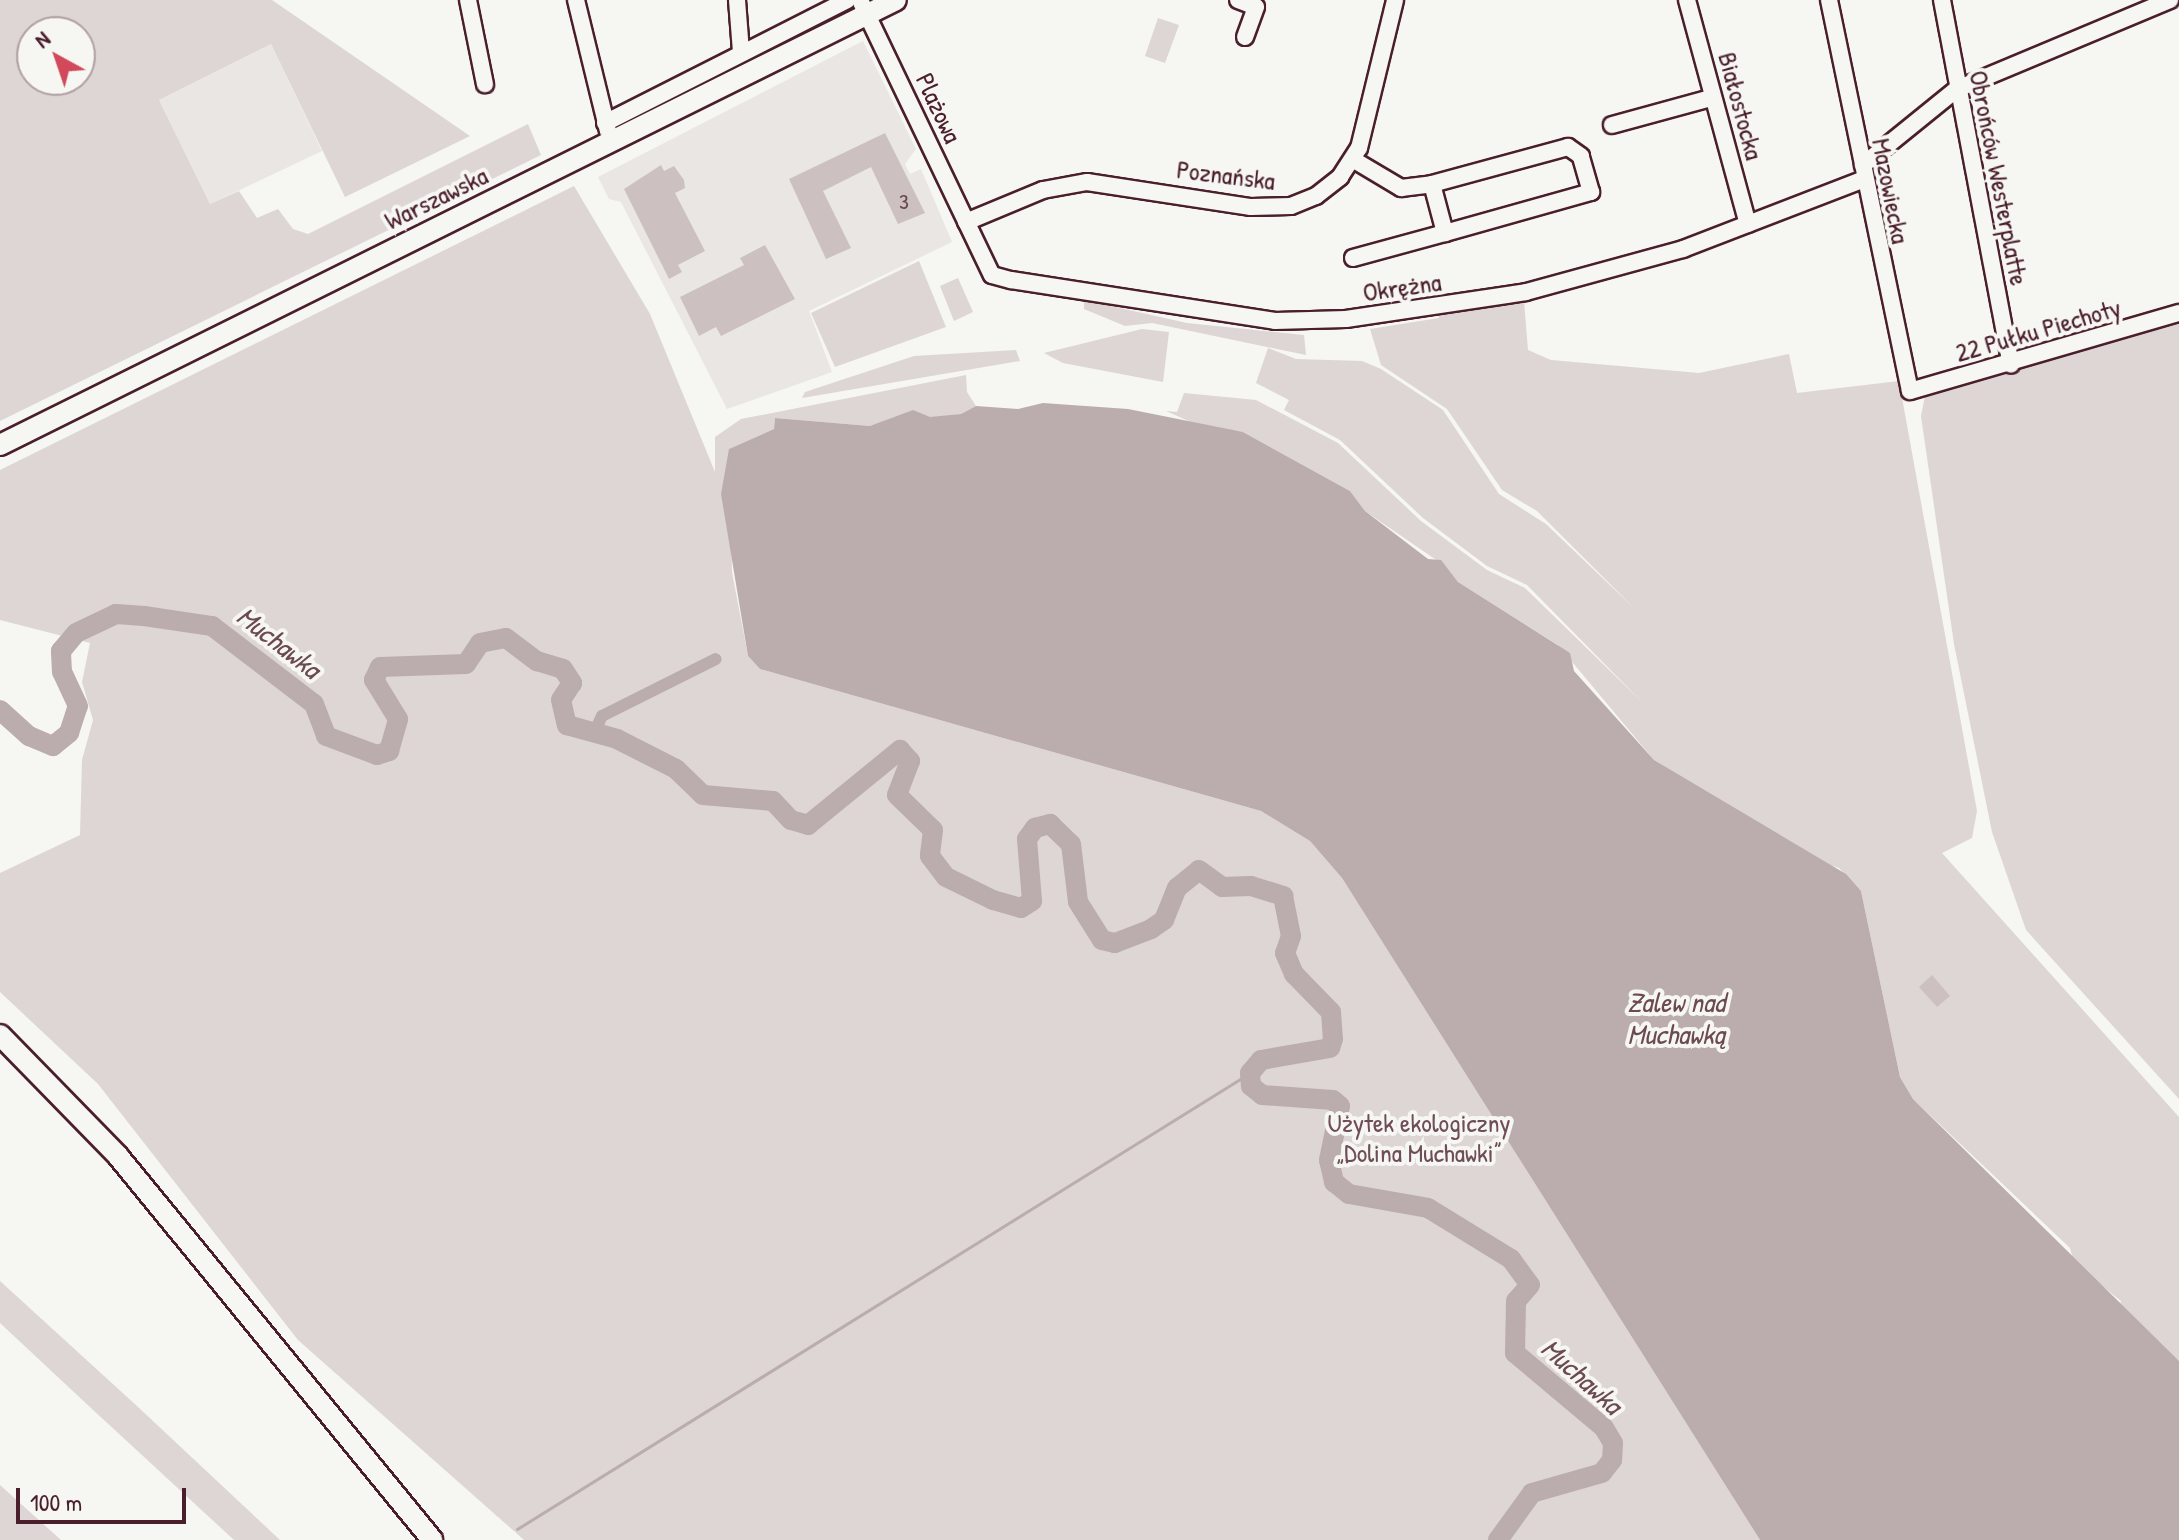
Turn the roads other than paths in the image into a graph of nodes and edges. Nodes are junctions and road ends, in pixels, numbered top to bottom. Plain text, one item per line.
1 (468, 0) edge
2 (576, 0) edge
3 (737, 0) edge
4 (847, 0) edge
5 (896, 0) edge
6 (1238, 0) edge
7 (1395, 0) edge
8 (1687, 0) edge
9 (1829, 0) edge
10 (1942, 0) edge
11 (2170, 0) edge
12 (863, 8) edge
13 (1245, 37) dead end
14 (741, 52) junction
15 (485, 84) dead end
16 (1957, 89) junction
17 (1711, 98) junction
18 (1612, 125) dead end
19 (608, 131) junction
20 (1354, 160) junction
21 (1862, 172) junction
22 (1432, 184) junction
23 (966, 222) junction
24 (1748, 224) junction
25 (1445, 233) junction
26 (1353, 258) dead end
27 (2179, 313) edge
28 (2011, 365) junction
29 (1910, 391) joint
30 (0, 445) edge
31 (0, 1035) edge
32 (432, 1540) edge

1 - 15 street
2 - 19 street
3 - 14 street
4 - 14 street
5 - 12 main road, Warszawska
6 - 13 street
7 - 20 street, Poznańska
8 - 17 street, Białostocka
9 - 21 street, Mazowiecka
10 - 16 street, Obrońców Westerplatte
11 - 16 street, Okrężna
12 - 19 main road, Warszawska
12 - 23 street, Plażowa
14 - 19 street
16 - 21 street, Okrężna
16 - 28 street, Obrońców Westerplatte
17 - 18 street
17 - 24 street, Białostocka
19 - 30 main road, Warszawska
20 - 22 street
20 - 23 street, Poznańska
21 - 24 street, Okrężna
21 - 29 street, Mazowiecka
22 - 25 street
22 - 25 street
23 - 24 street, Okrężna
25 - 26 street
27 - 28 street, 22 Pułku Piechoty
28 - 29 street, 22 Pułku Piechoty
31 - 32 main road

